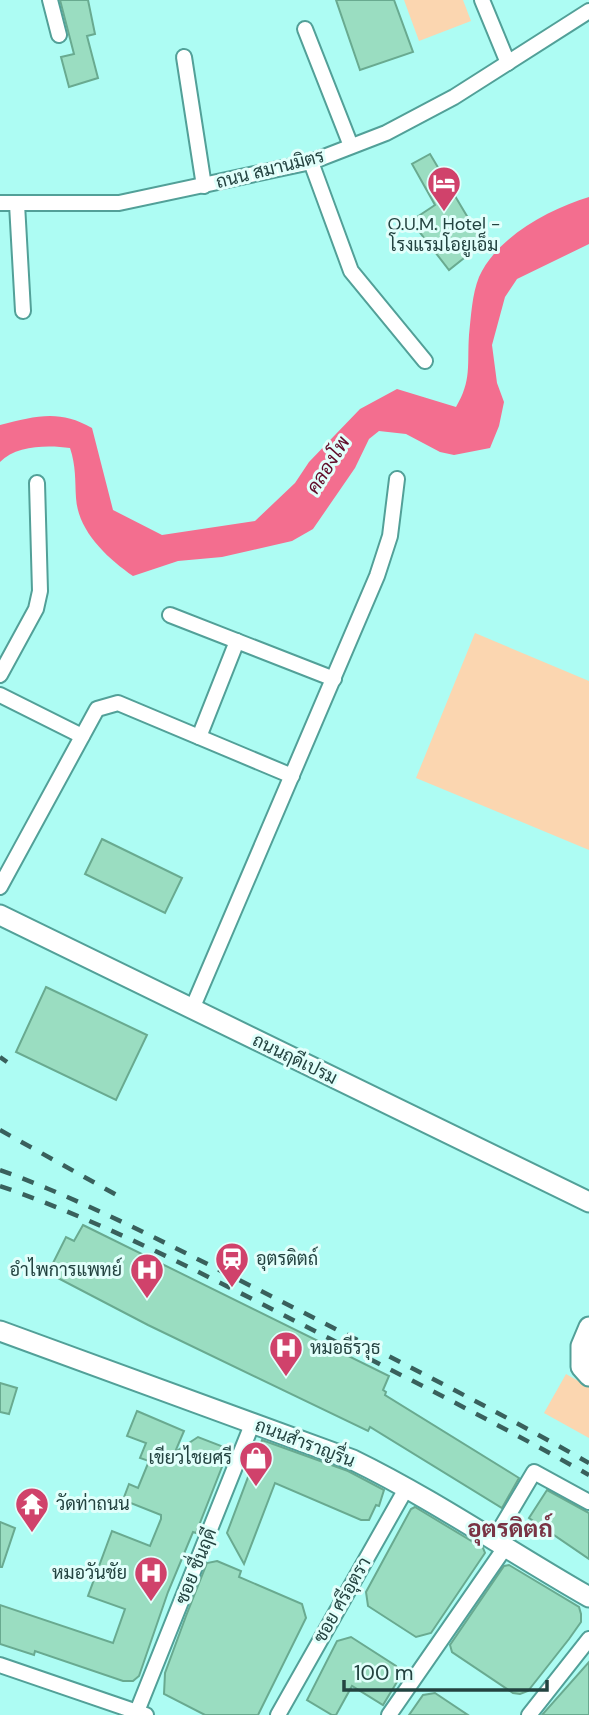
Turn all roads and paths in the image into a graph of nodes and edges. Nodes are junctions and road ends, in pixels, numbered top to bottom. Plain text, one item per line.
1 (50, 0) edge
2 (482, 0) edge
3 (589, 11) edge
4 (305, 29) dead end
5 (60, 35) dead end
6 (184, 57) dead end
7 (508, 62) junction
8 (351, 146) junction
9 (311, 162) junction
10 (204, 186) junction
11 (0, 203) edge
12 (17, 204) junction
13 (23, 311) dead end
14 (425, 361) dead end
15 (397, 479) dead end
16 (37, 483) dead end
17 (170, 615) dead end
18 (237, 641) junction
19 (0, 675) edge
20 (334, 679) junction
21 (0, 695) edge
22 (82, 736) junction
23 (199, 737) junction
24 (292, 776) junction
25 (0, 887) edge
26 (0, 915) edge
27 (192, 1009) junction
28 (589, 1202) edge
29 (589, 1327) edge
30 (0, 1331) edge
31 (585, 1372) edge
32 (253, 1422) junction
33 (407, 1486) junction
34 (589, 1503) edge
35 (499, 1545) junction
36 (589, 1597) edge
37 (589, 1639) edge
38 (0, 1665) edge
39 (142, 1712) edge
40 (278, 1715) edge
41 (389, 1715) edge
42 (529, 1715) edge

1 - 5 street
2 - 7 street
3 - 7 street, ถนน สมานมิตร
4 - 8 street
6 - 10 street
7 - 8 street, ถนน สมานมิตร
8 - 9 street, ถนน สมานมิตร
9 - 10 street, ถนน สมานมิตร
9 - 14 street
10 - 12 street, ถนน สมานมิตร
11 - 12 street, ถนน สมานมิตร
12 - 13 street
15 - 20 street
16 - 19 street
17 - 18 street
18 - 20 street
18 - 23 street
20 - 24 street
21 - 22 street
22 - 23 street
22 - 25 street
23 - 24 street
24 - 27 street
26 - 27 street, ถนนฤดีเปรม
27 - 28 street, ถนนฤดีเปรม
29 - 31 street
30 - 32 street, ถนนสำราญรื่น
32 - 33 street, ถนนสำราญรื่น
32 - 39 street, ซอย ชื่นฤดี
33 - 35 street, ถนนสำราญรื่น
33 - 40 street, ซอย ศรีอุตรา
34 - 35 street
35 - 36 street, ถนนสำราญรื่น
35 - 41 street
37 - 42 street
38 - 39 street

